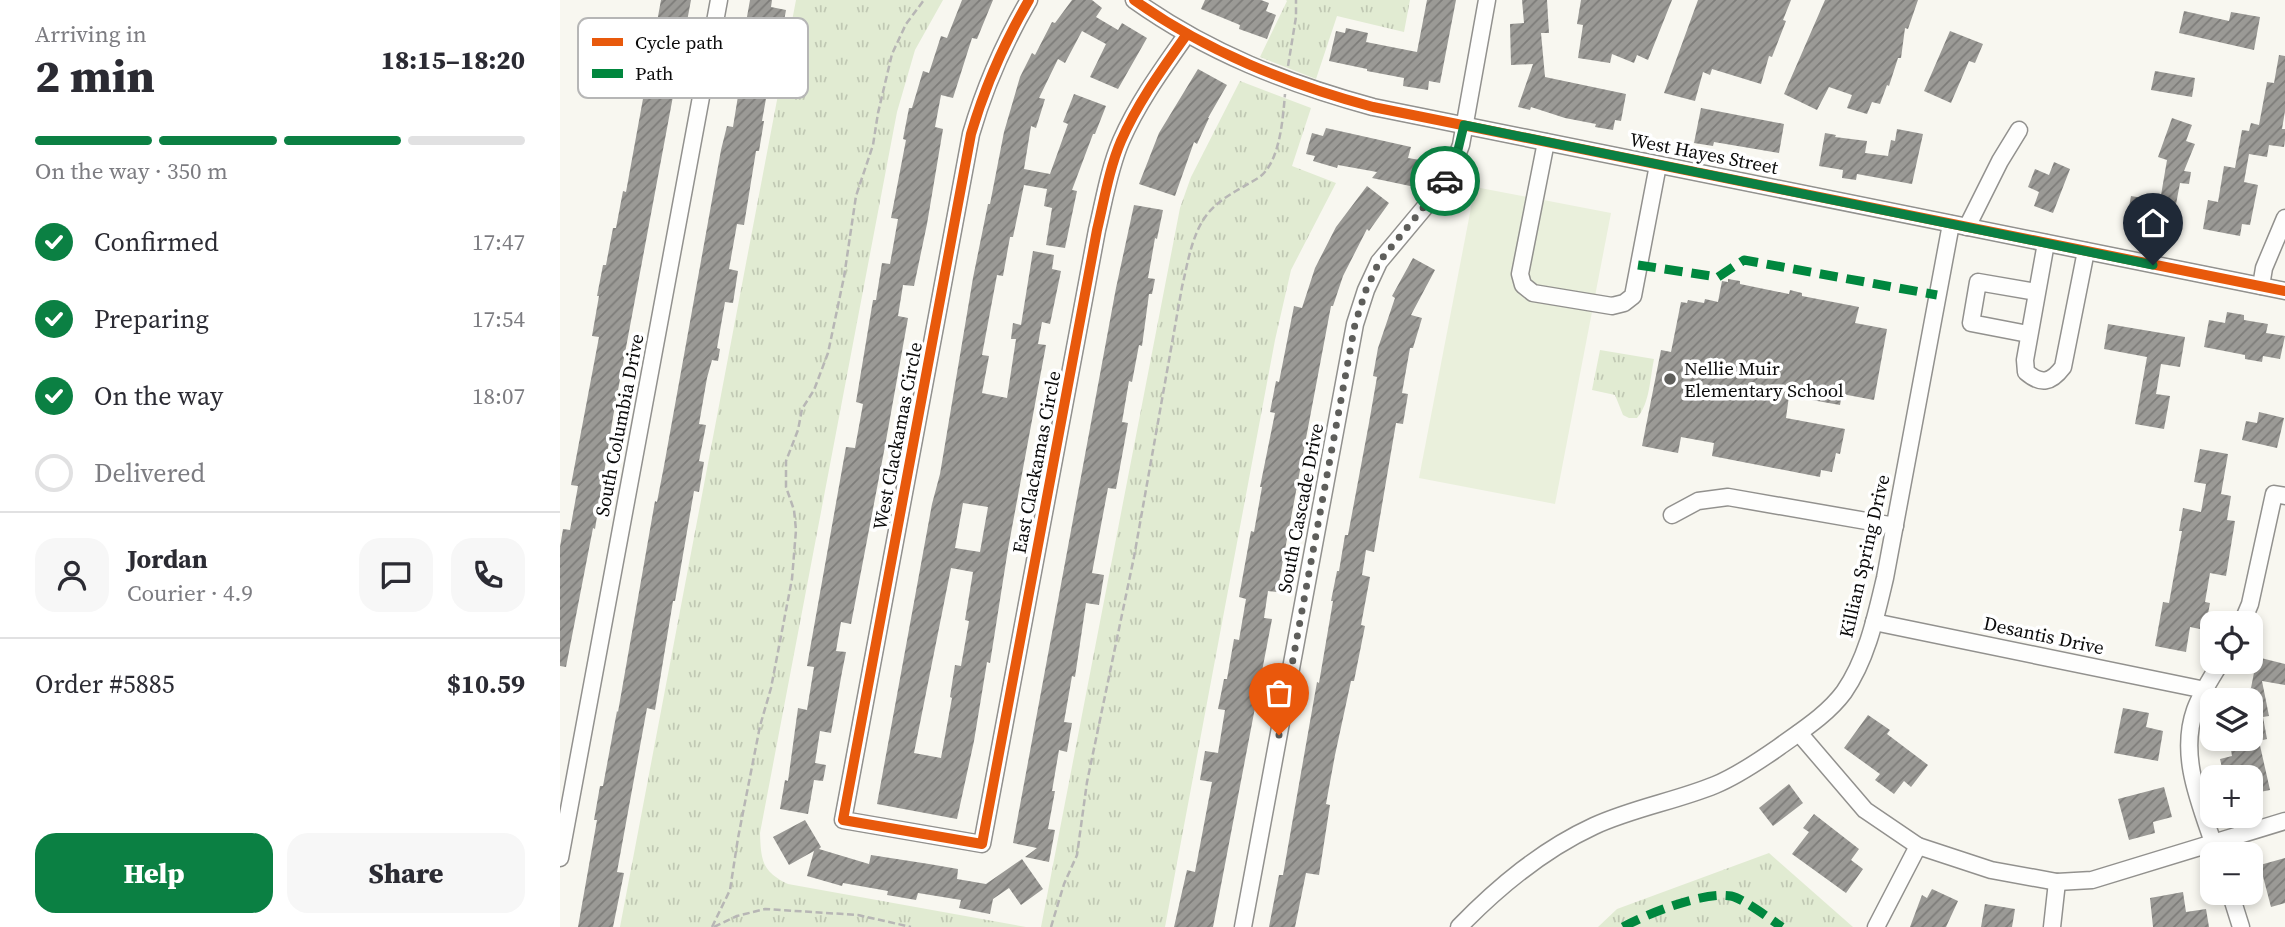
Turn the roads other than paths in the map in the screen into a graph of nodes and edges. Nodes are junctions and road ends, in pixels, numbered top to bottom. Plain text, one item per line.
1 (719, 0) edge
2 (1029, 0) edge
3 (1134, 0) edge
4 (1487, 0) edge
5 (716, 18) edge
6 (1187, 34) junction
7 (701, 98) edge
8 (1464, 125) junction
9 (2019, 130) dead end
10 (1546, 142) junction
11 (1658, 165) junction
12 (2285, 218) edge
13 (1959, 226) junction
14 (2046, 243) junction
15 (2086, 251) junction
16 (2261, 286) junction
17 (2285, 291) edge
18 (2036, 292) junction
19 (2028, 334) junction
20 (2280, 495) edge
21 (1672, 515) dead end
22 (1895, 526) junction
23 (2247, 611) edge
24 (1874, 622) junction
25 (2200, 689) edge
26 (2200, 700) edge
27 (1799, 733) junction
28 (2285, 821) edge
29 (912, 832) joint
30 (2214, 842) edge
31 (2233, 842) edge
32 (1917, 846) junction
33 (2200, 853) edge
34 (560, 858) edge
35 (2057, 881) junction
36 (2234, 905) edge
37 (1243, 927) edge
38 (1459, 927) edge
39 (1876, 927) edge
40 (2052, 927) edge
41 (2241, 927) edge

1 - 5 street, South Columbia Drive
2 - 29 street, West Clackamas Circle
3 - 6 street, West Hayes Street
4 - 8 street, South Cascade Drive
6 - 8 street, West Hayes Street
6 - 29 street, East Clackamas Circle
7 - 34 street, South Columbia Drive
8 - 10 street, West Hayes Street
8 - 37 street, South Cascade Drive
9 - 13 street, Killian Spring Drive
10 - 11 street, West Hayes Street
10 - 11 street
11 - 13 street, West Hayes Street
12 - 16 street
13 - 14 street, West Hayes Street
13 - 22 street, Killian Spring Drive
14 - 15 street, West Hayes Street
14 - 18 street
15 - 16 street, West Hayes Street
15 - 19 street
16 - 17 street, West Hayes Street
18 - 19 street
18 - 19 street
20 - 23 street
21 - 22 street
22 - 24 street, Killian Spring Drive
24 - 25 street, Desantis Drive
24 - 27 street, Killian Spring Drive
26 - 30 street
27 - 32 street
27 - 38 street, Killian Spring Drive
28 - 31 street
32 - 35 street
32 - 39 street
33 - 35 street
35 - 40 street
36 - 41 street

